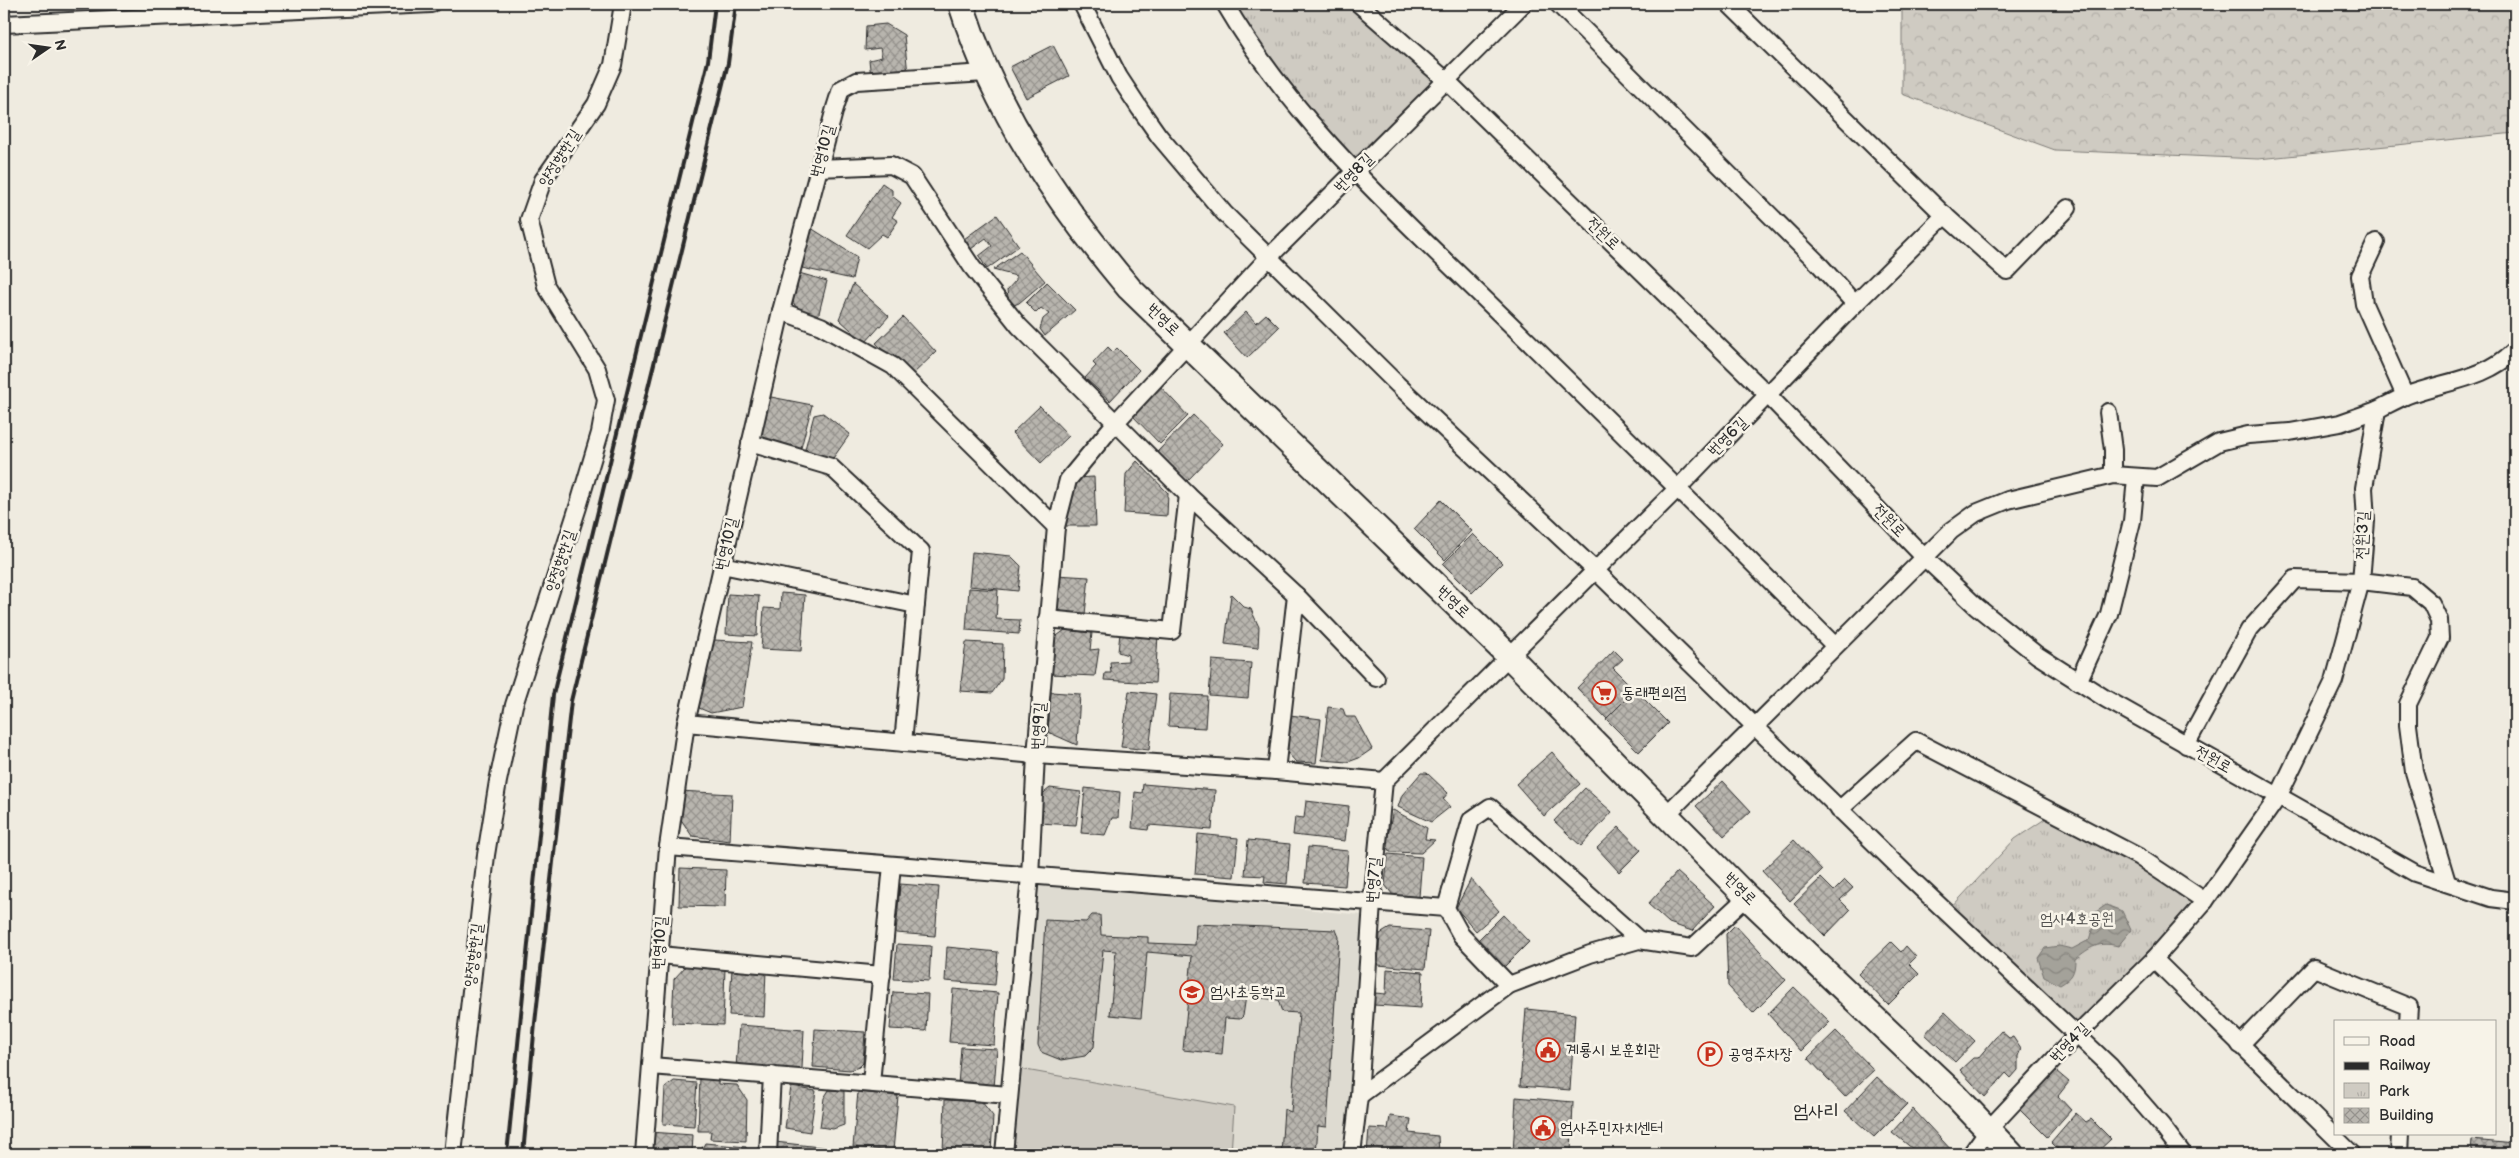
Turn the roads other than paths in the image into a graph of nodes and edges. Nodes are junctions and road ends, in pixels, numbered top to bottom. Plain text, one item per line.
1 (431, 4) edge
2 (622, 4) edge
3 (961, 4) edge
4 (1082, 4) edge
5 (1225, 4) edge
6 (1359, 4) edge
7 (1523, 4) edge
8 (1558, 4) edge
9 (1729, 4) edge
10 (4, 24) edge
11 (986, 72) junction
12 (1447, 81) junction
13 (818, 168) junction
14 (1355, 172) junction
15 (2068, 208) dead end
16 (1945, 215) junction
17 (2376, 242) dead end
18 (1269, 257) junction
19 (1855, 304) junction
20 (781, 311) junction
21 (1189, 344) junction
22 (2515, 350) edge
23 (1768, 396) junction
24 (2406, 396) junction
25 (2377, 410) junction
26 (2108, 412) dead end
27 (1116, 422) junction
28 (750, 443) junction
29 (2113, 475) junction
30 (2136, 478) junction
31 (1678, 488) junction
32 (1188, 494) junction
33 (1056, 527) junction
34 (1925, 558) junction
35 (722, 565) junction
36 (1595, 570) junction
37 (2361, 581) junction
38 (1296, 595) junction
39 (916, 605) junction
40 (1048, 619) junction
41 (1835, 646) junction
42 (1508, 655) junction
43 (1376, 678) dead end
44 (2078, 682) junction
45 (686, 723) junction
46 (1755, 727) junction
47 (903, 743) junction
48 (2186, 745) junction
49 (1036, 755) junction
50 (1276, 771) junction
51 (1384, 782) junction
52 (2278, 797) junction
53 (1839, 810) junction
54 (1666, 815) junction
55 (668, 847) junction
56 (892, 865) junction
57 (1030, 876) junction
58 (2447, 882) junction
59 (1747, 897) junction
60 (2205, 901) junction
61 (2515, 901) edge
62 (1372, 903) junction
63 (1446, 908) junction
64 (1639, 940) junction
65 (659, 955) junction
66 (2154, 959) junction
67 (882, 975) junction
68 (1508, 985) junction
69 (2408, 1020) edge
70 (2077, 1035) junction
71 (2240, 1046) junction
72 (651, 1066) junction
73 (772, 1075) junction
74 (872, 1084) junction
75 (1009, 1096) junction
76 (1359, 1096) junction
77 (1988, 1130) junction
78 (2400, 1136) edge
79 (453, 1154) edge
80 (644, 1154) edge
81 (768, 1154) edge
82 (1004, 1154) edge
83 (1352, 1154) edge
84 (1971, 1154) edge
85 (2011, 1154) edge
86 (2182, 1154) edge
87 (2352, 1154) edge
88 (2399, 1154) edge

1 - 10 street
2 - 79 street, 양정향한길
3 - 11 street, 번영로
4 - 18 street
5 - 14 street
6 - 12 street, 전원로
7 - 12 street, 번영8길
8 - 19 street
9 - 16 street
11 - 13 street, 번영10길
11 - 21 street, 번영로
12 - 14 street, 번영8길
12 - 23 street, 전원로
13 - 20 street, 번영10길
13 - 27 street
14 - 18 street, 번영8길
14 - 31 street
15 - 16 street
16 - 19 street, 번영6길
17 - 24 street
18 - 21 street, 번영8길
18 - 36 street
19 - 23 street, 번영6길
20 - 28 street, 번영10길
20 - 33 street
21 - 27 street, 번영9길
21 - 42 street, 번영로
22 - 24 street
23 - 31 street, 번영6길
23 - 34 street, 전원로
24 - 25 street
25 - 30 street
25 - 37 street, 전원3길
26 - 29 street
27 - 32 street
27 - 33 street, 번영9길
28 - 35 street, 번영10길
28 - 39 street
29 - 30 street
29 - 34 street
30 - 44 street
31 - 36 street, 번영6길
31 - 41 street
32 - 38 street
32 - 40 street
33 - 40 street, 번영9길
34 - 41 street
34 - 44 street, 전원로
35 - 39 street
35 - 45 street, 번영10길
36 - 42 street, 번영6길
36 - 46 street
37 - 48 street
37 - 52 street, 전원3길
37 - 58 street
38 - 43 street
38 - 50 street
39 - 47 street
40 - 49 street, 번영9길
41 - 46 street
42 - 51 street
42 - 54 street, 번영로
44 - 48 street, 전원로
45 - 47 street
45 - 55 street, 번영10길
46 - 53 street
46 - 54 street
47 - 49 street
48 - 52 street, 전원로
49 - 50 street
49 - 57 street, 번영9길
50 - 51 street
51 - 62 street, 번영7길
52 - 58 street, 전원로
52 - 60 street, 번영4길
53 - 60 street
53 - 70 street
54 - 59 street, 번영로
55 - 56 street
55 - 65 street, 번영10길
56 - 57 street
56 - 67 street
57 - 62 street
57 - 75 street, 번영9길
58 - 61 street, 전원로
59 - 64 street
59 - 77 street, 번영로
60 - 66 street, 번영4길
62 - 63 street
62 - 76 street, 번영7길
63 - 64 street
63 - 68 street
64 - 68 street
65 - 67 street
65 - 72 street, 번영10길
66 - 70 street, 번영4길
66 - 71 street
67 - 74 street
68 - 76 street
69 - 71 street
70 - 77 street, 번영4길
70 - 86 street
71 - 87 street
72 - 73 street
72 - 80 street, 번영10길
73 - 74 street
73 - 81 street
74 - 75 street
75 - 82 street, 번영9길
76 - 83 street, 번영7길
77 - 84 street, 번영4길
77 - 85 street, 번영로
78 - 88 street

